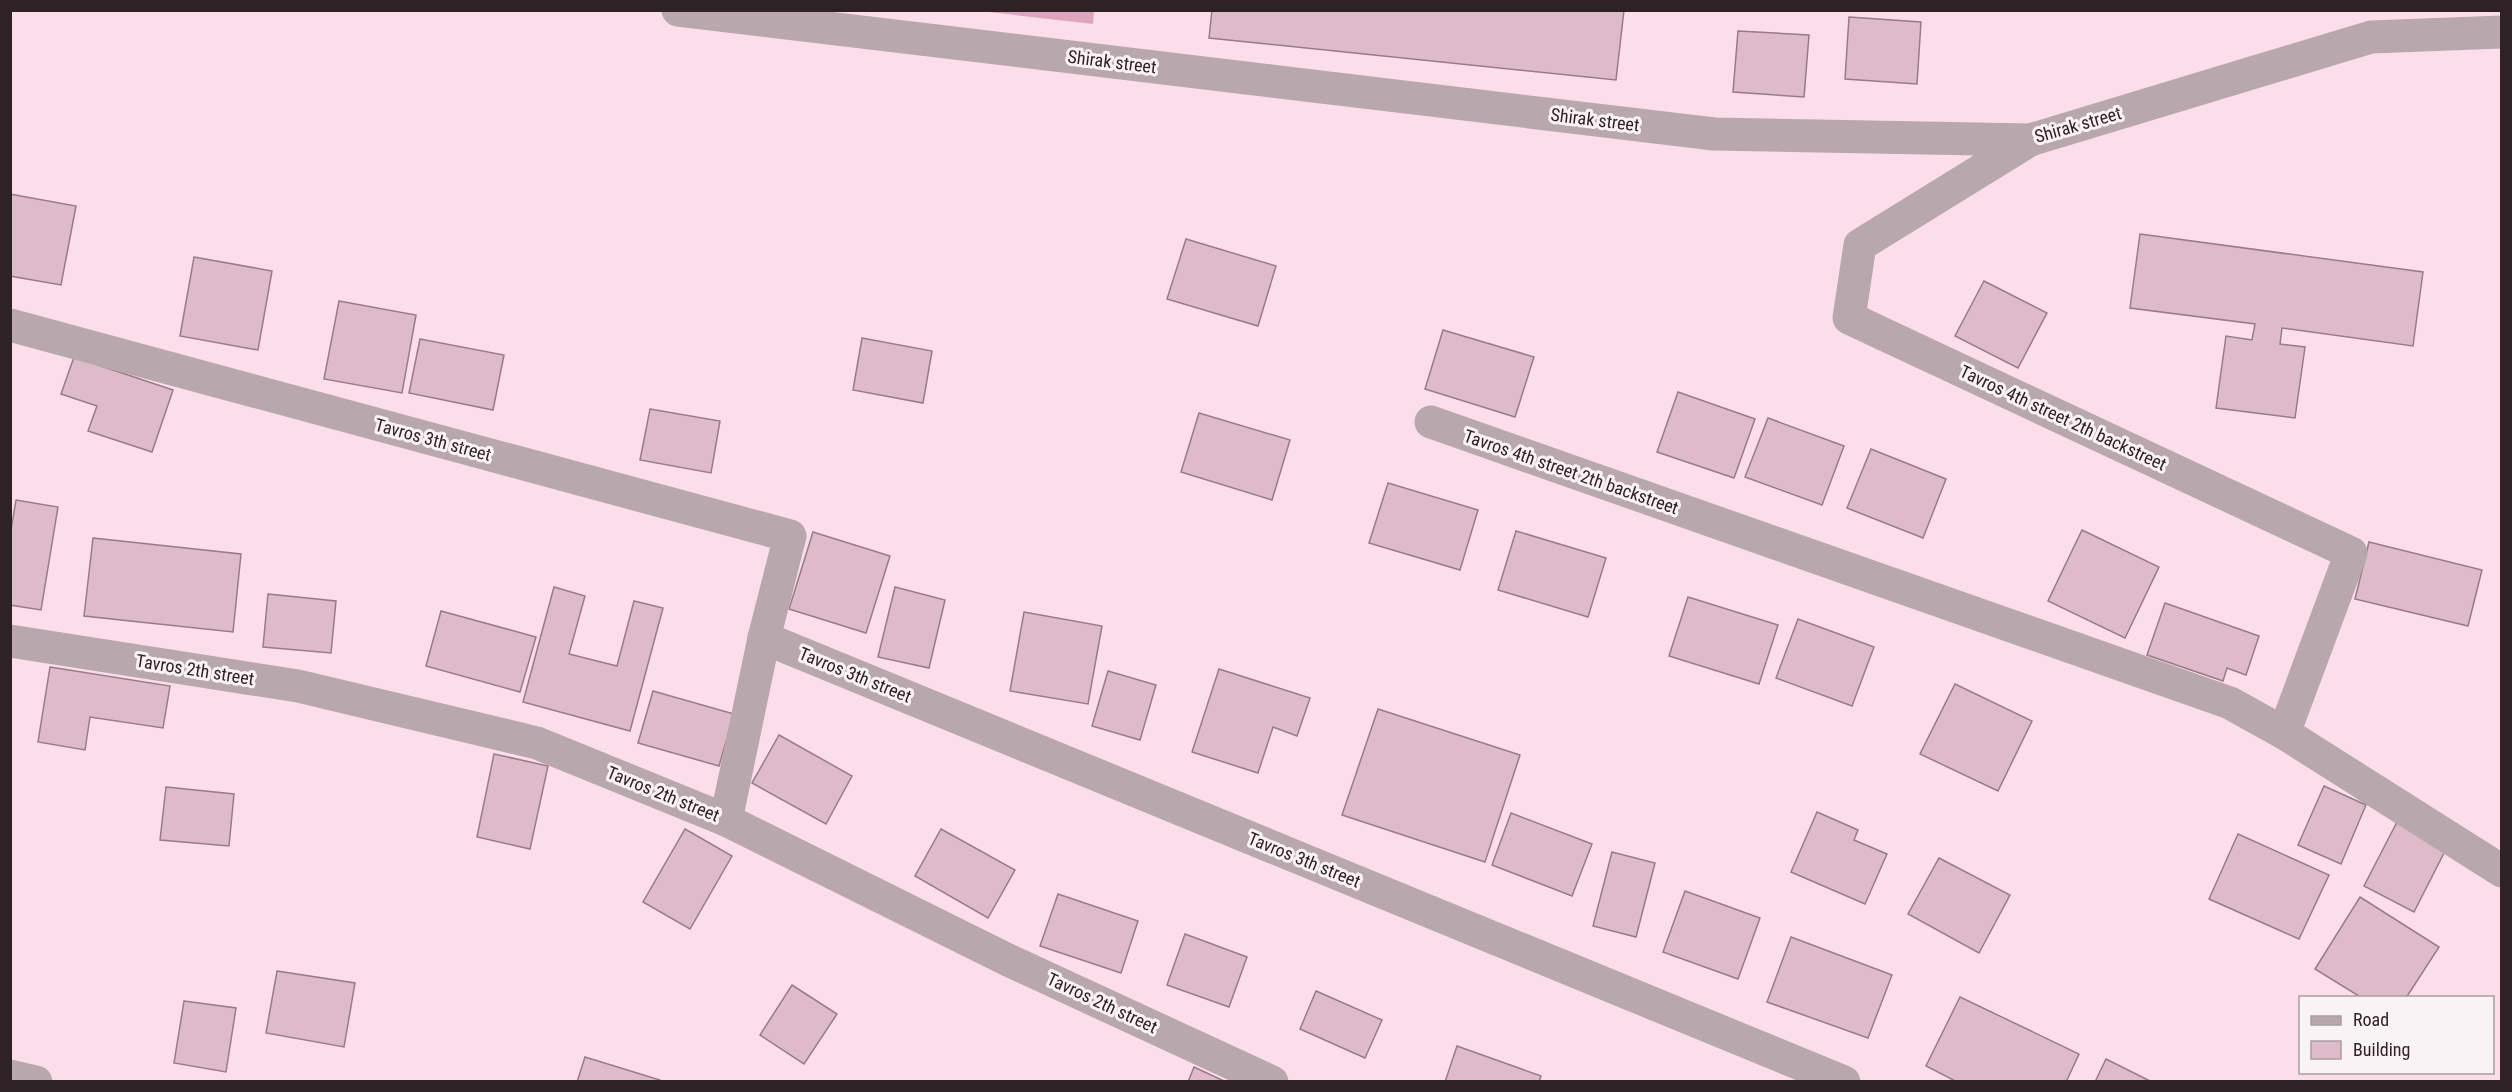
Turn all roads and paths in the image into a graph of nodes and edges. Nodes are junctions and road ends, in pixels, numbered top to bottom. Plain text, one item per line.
1 (678, 10) edge
2 (2502, 32) edge
3 (2031, 140) junction
4 (10, 325) edge
5 (1431, 422) dead end
6 (764, 638) junction
7 (10, 641) edge
8 (2284, 733) junction
9 (726, 820) junction
10 (2502, 871) edge
11 (10, 1076) edge
12 (36, 1082) edge
13 (1272, 1082) edge
14 (1844, 1082) edge

1 - 3 street, Shirak street
2 - 3 street, Shirak street
3 - 8 street, Tavros 4th street 2th backstreet
4 - 6 street, Tavros 3th street
5 - 8 street, Tavros 4th street 2th backstreet
6 - 9 street, Tavros 3th street
6 - 14 street, Tavros 3th street
7 - 9 street, Tavros 2th street
8 - 10 street, Tavros 4th street 2th backstreet
9 - 13 street, Tavros 2th street
11 - 12 street

